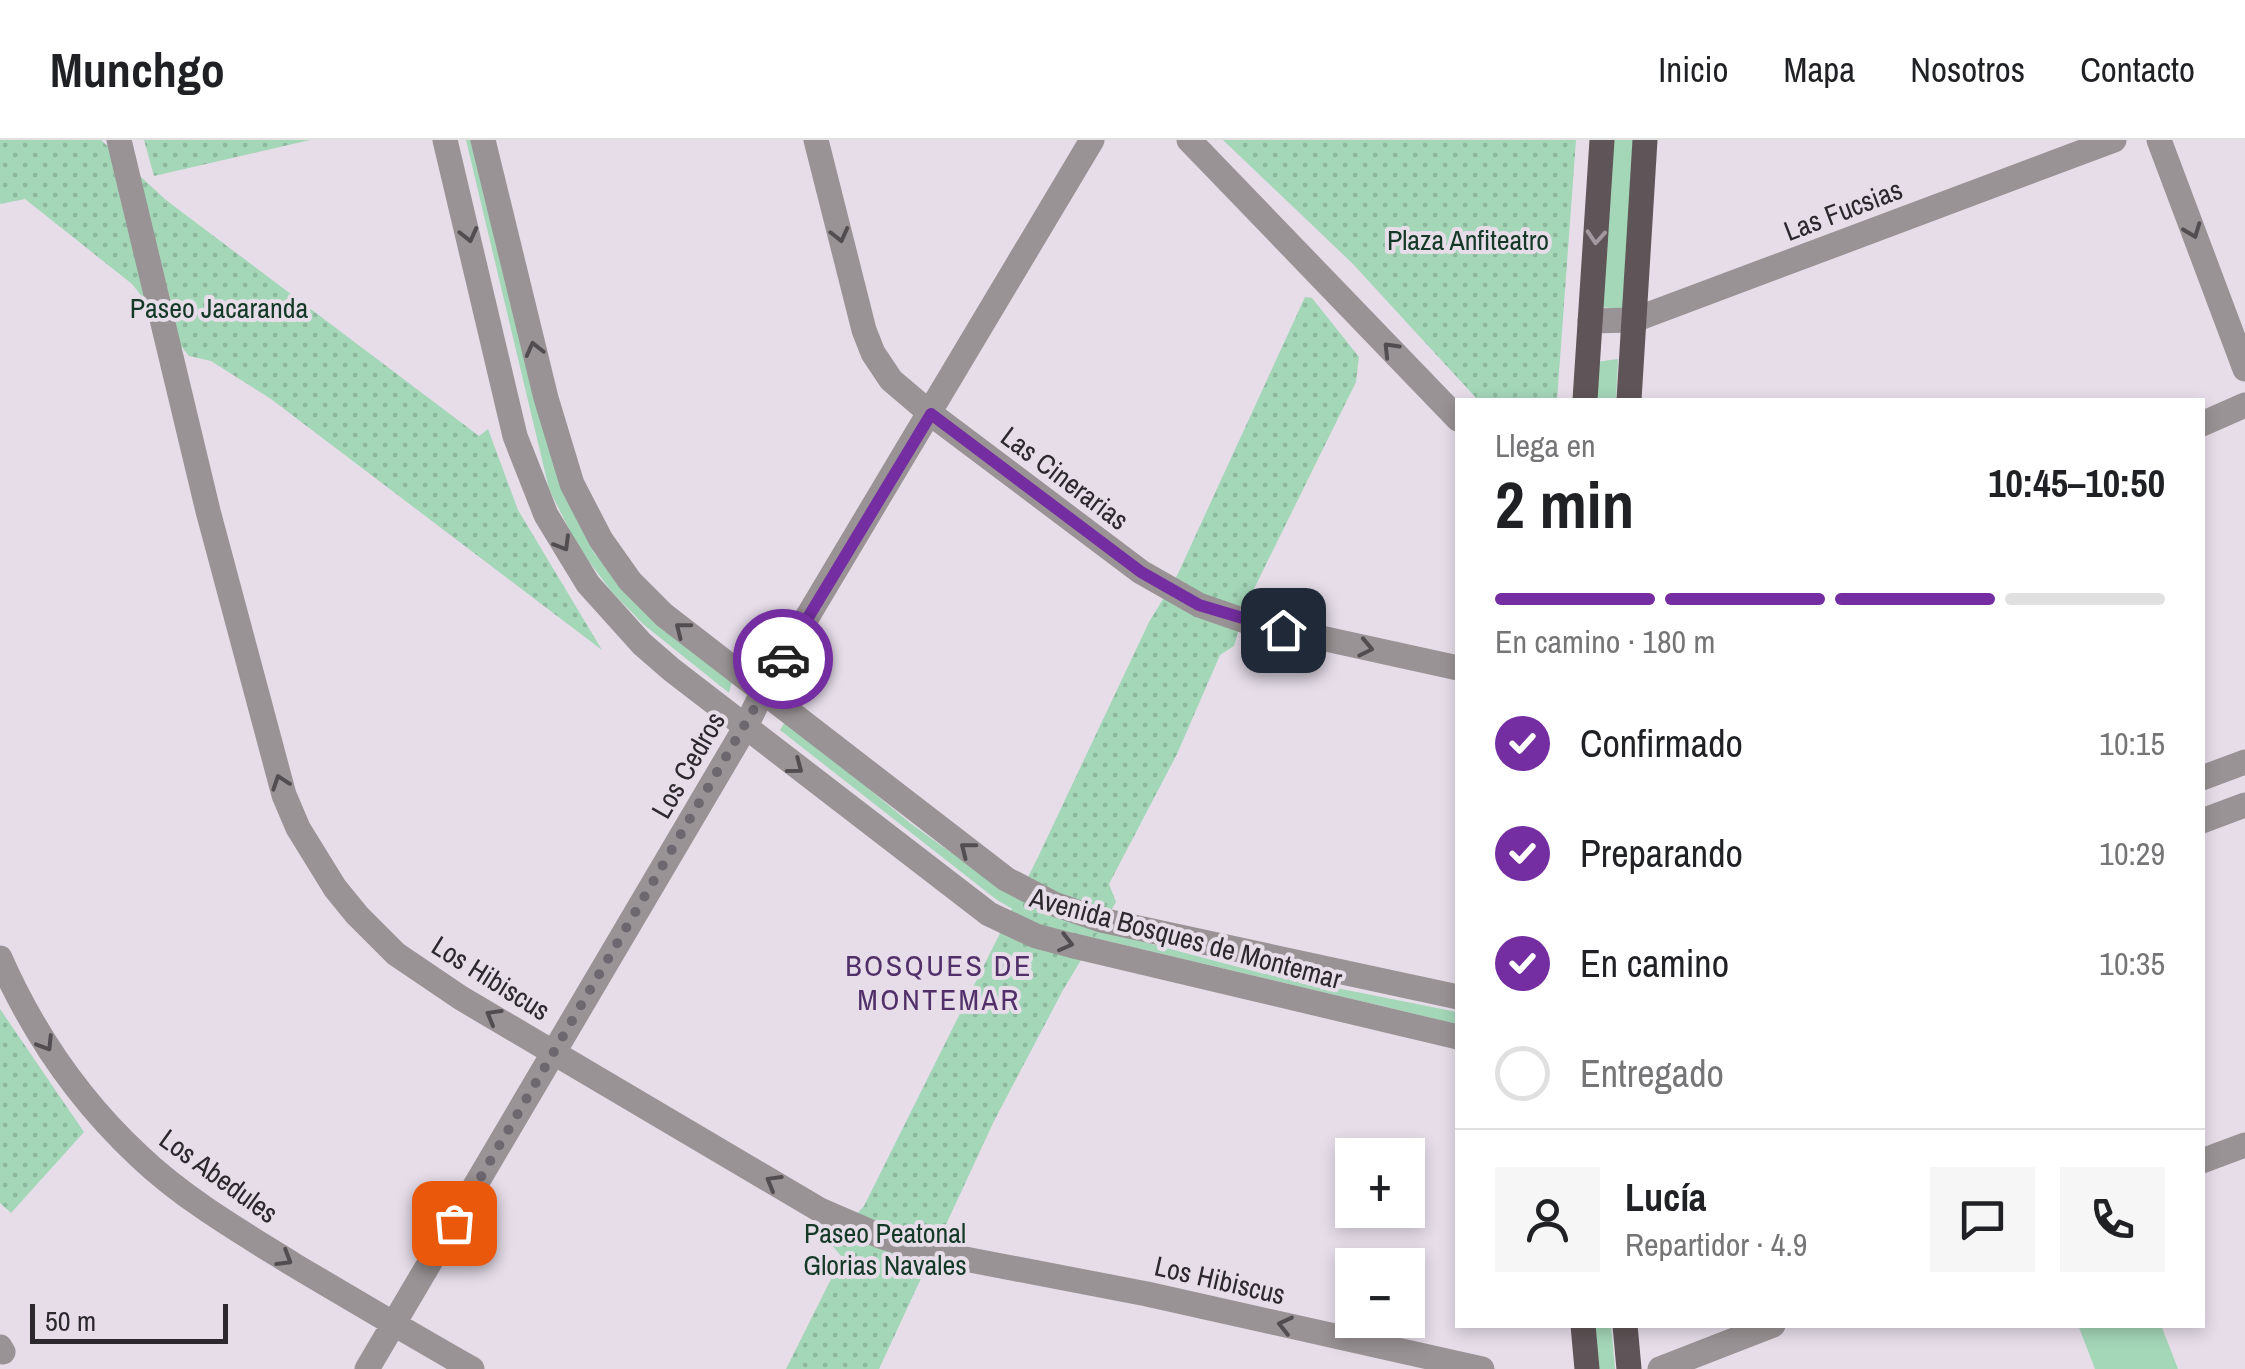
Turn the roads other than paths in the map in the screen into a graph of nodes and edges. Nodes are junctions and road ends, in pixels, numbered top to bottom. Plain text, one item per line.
1 (119, 140) edge
2 (446, 140) edge
3 (484, 140) edge
4 (816, 140) edge
5 (1092, 140) edge
6 (1189, 140) edge
7 (1602, 140) edge
8 (1645, 140) edge
9 (2114, 140) edge
10 (2159, 140) edge
11 (1634, 320) junction
12 (1590, 321) junction
13 (2245, 369) edge
14 (1585, 398) edge
15 (1628, 398) edge
16 (2245, 406) edge
17 (931, 414) junction
18 (1455, 416) edge
19 (2205, 423) edge
20 (1455, 667) edge
21 (763, 692) junction
22 (744, 728) junction
23 (2245, 762) edge
24 (2205, 777) edge
25 (2245, 804) edge
26 (2205, 820) edge
27 (0, 958) edge
28 (1455, 996) edge
29 (1455, 1036) edge
30 (555, 1052) junction
31 (2245, 1145) edge
32 (2205, 1160) edge
33 (394, 1325) junction
34 (1583, 1328) edge
35 (1625, 1328) edge
36 (1765, 1328) edge
37 (367, 1369) edge
38 (472, 1369) edge
39 (1482, 1369) edge
40 (1588, 1369) edge
41 (1630, 1369) edge
42 (1660, 1369) edge

30 -> 1 street, Los Hibiscus
2 -> 22 street, Avenida Bosques de Montemar
21 -> 3 street, Avenida Bosques de Montemar
4 -> 17 street, Las Cinerarias
5 - 17 street, Los Cedros
18 -> 6 street
7 -> 12 main road
8 - 11 main road
9 - 11 street, Las Fucsias
10 -> 13 street
11 - 12 street, Las Fucsias
11 - 15 main road
12 - 14 main road
16 - 19 street
17 -> 20 street, Las Cinerarias
17 - 21 street, Los Cedros
21 - 22 street, Los Cedros
28 -> 21 street, Avenida Bosques de Montemar
22 -> 29 street, Avenida Bosques de Montemar
22 - 30 street, Los Cedros
23 - 24 street
25 - 26 street
27 -> 33 street, Los Abedules
30 - 33 street, Los Cedros
39 -> 30 street, Los Hibiscus
31 - 32 street
33 - 37 street, Los Cedros
33 - 38 street, Los Abedules
34 - 40 main road
35 - 41 main road
36 - 42 street

